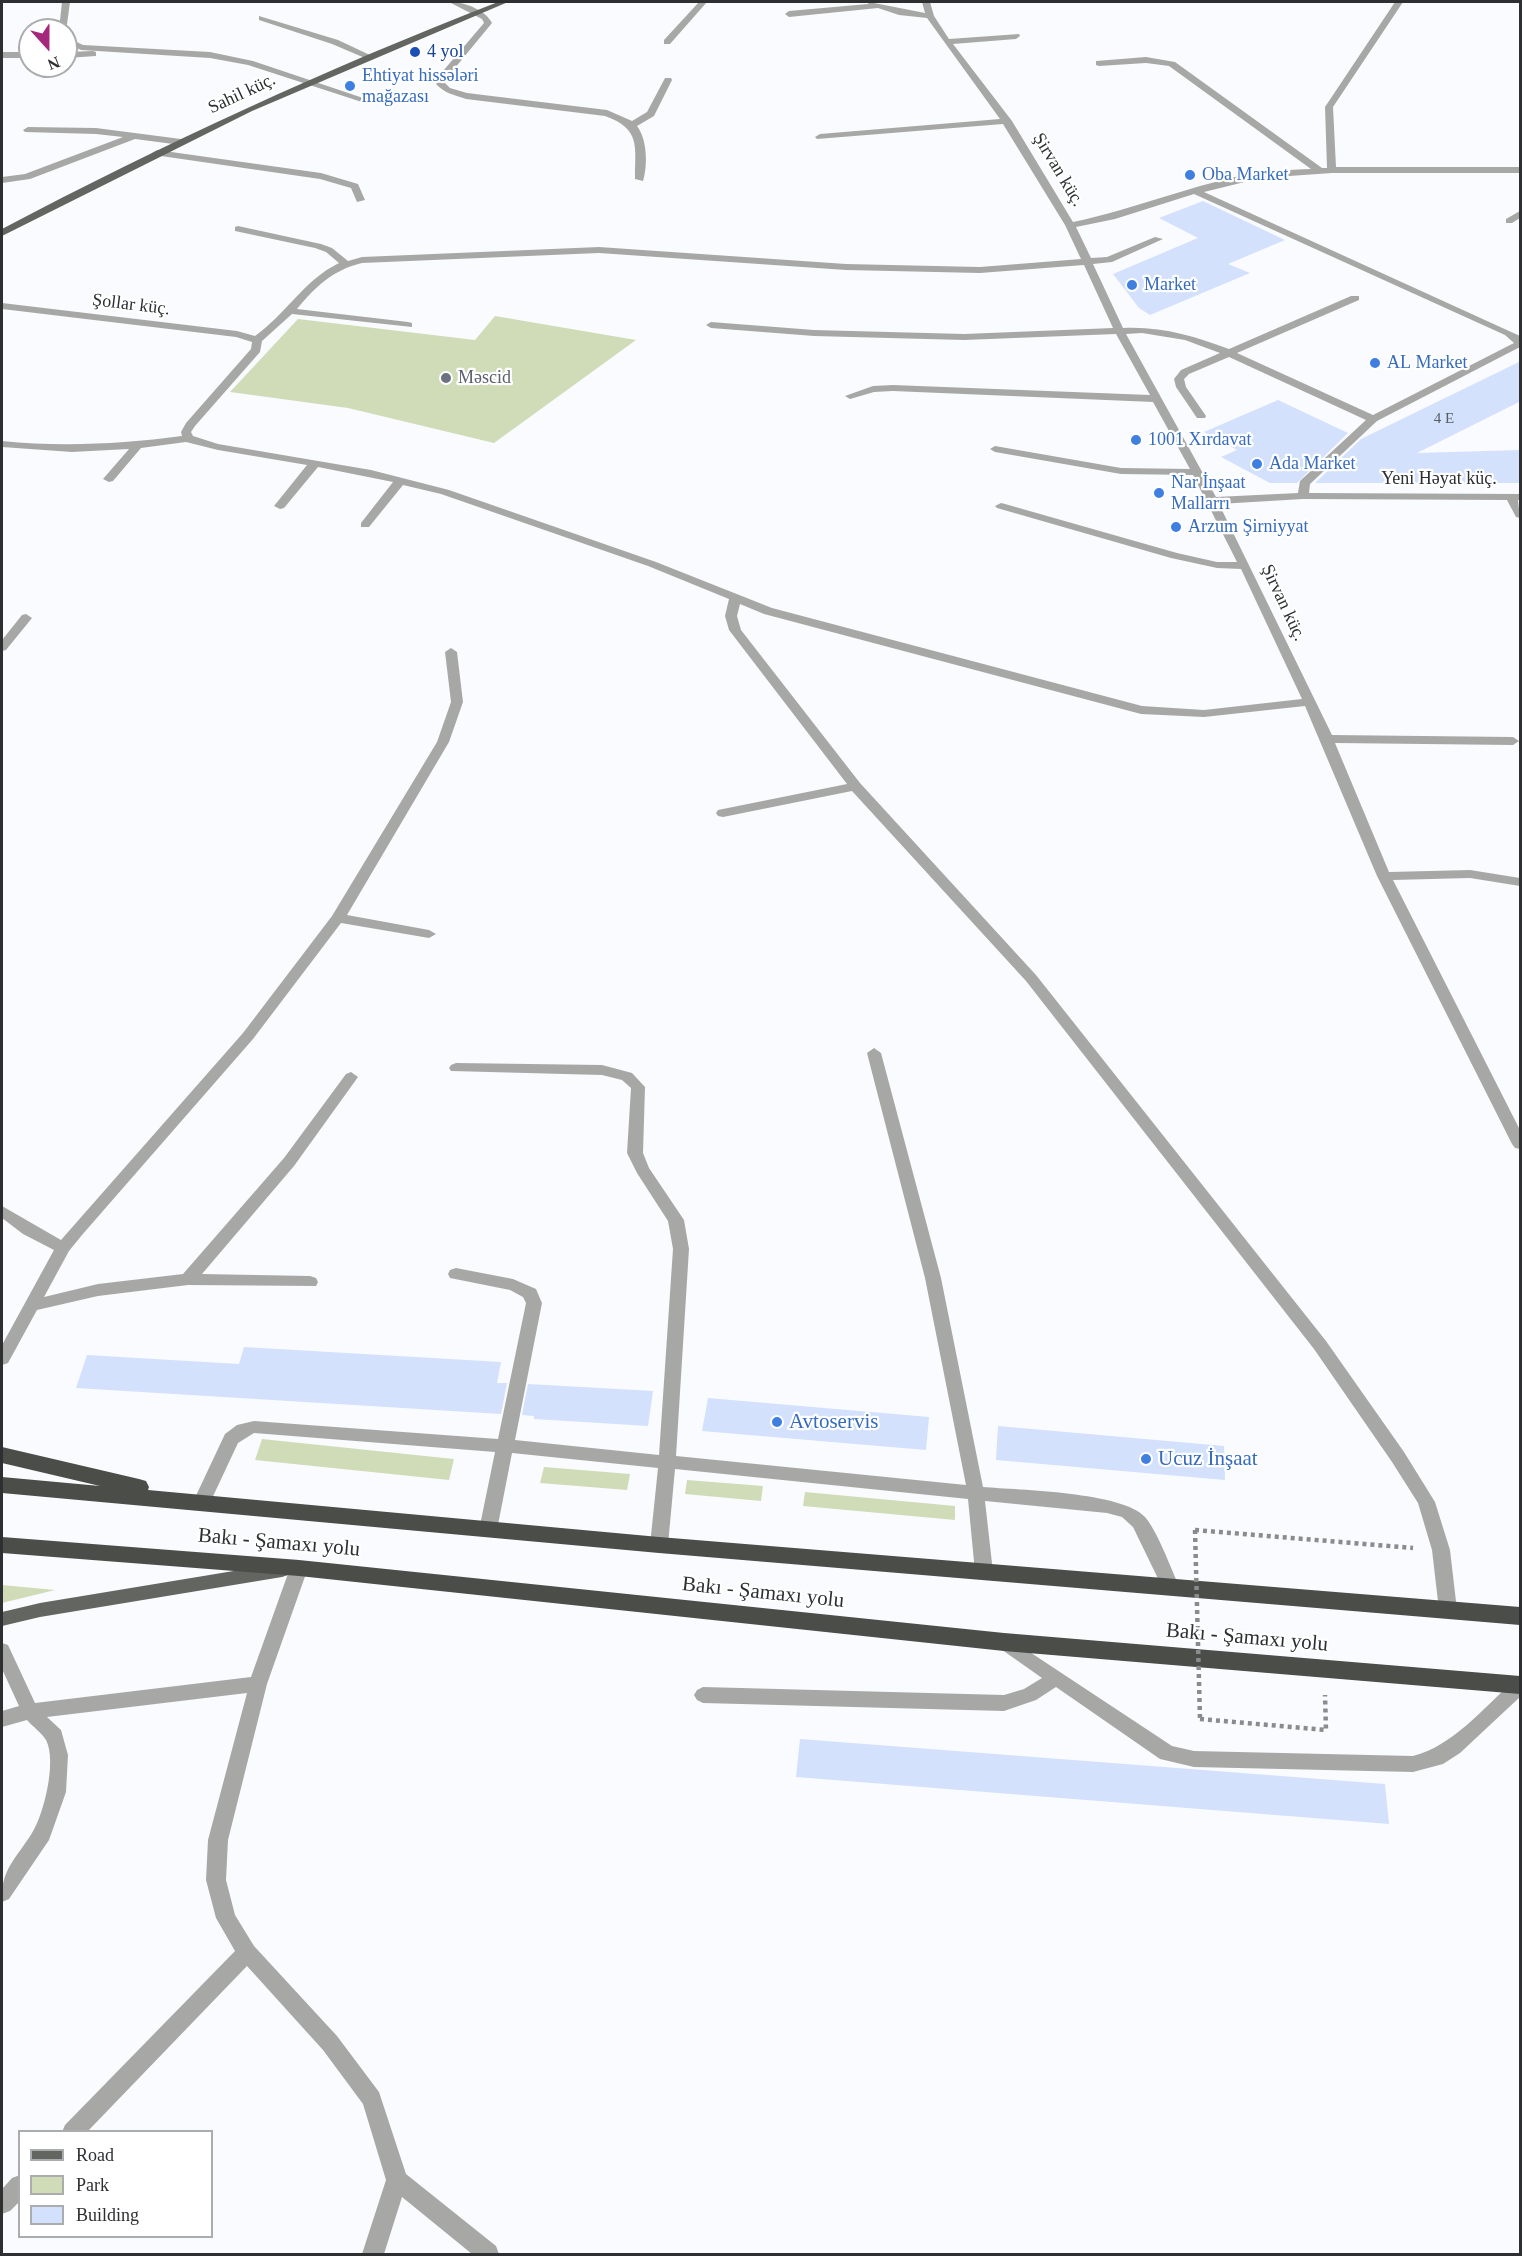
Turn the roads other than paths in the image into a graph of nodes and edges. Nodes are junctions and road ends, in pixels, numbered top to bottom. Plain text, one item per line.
1 (66, 2) edge
2 (453, 2) edge
3 (504, 2) edge
4 (703, 2) edge
5 (868, 2) edge
6 (926, 2) edge
7 (1399, 2) edge
8 (879, 5) junction
9 (476, 12) junction
10 (789, 14) dead end
11 (930, 16) junction
12 (64, 18) edge
13 (262, 18) dead end
14 (1016, 36) dead end
15 (666, 42) dead end
16 (947, 42) junction
17 (78, 46) edge
18 (107, 49) junction
19 (2, 55) edge
20 (18, 55) edge
21 (78, 55) edge
22 (368, 56) junction
23 (1099, 63) dead end
24 (668, 80) dead end
25 (310, 81) junction
26 (371, 102) dead end
27 (1006, 121) junction
28 (633, 124) junction
29 (28, 130) dead end
30 (134, 136) junction
31 (819, 137) dead end
32 (181, 142) junction
33 (157, 153) junction
34 (1318, 170) junction
35 (1332, 170) junction
36 (1521, 170) edge
37 (640, 179) dead end
38 (2, 180) edge
39 (1195, 191) junction
40 (360, 200) dead end
41 (1521, 214) edge
42 (1509, 221) dead end
43 (1070, 225) junction
44 (238, 229) dead end
45 (2, 233) edge
46 (1158, 239) dead end
47 (345, 263) junction
48 (1088, 263) junction
49 (1355, 298) dead end
50 (2, 306) edge
51 (289, 312) junction
52 (408, 325) dead end
53 (711, 325) dead end
54 (1119, 330) junction
55 (256, 340) junction
56 (1229, 353) junction
57 (850, 396) dead end
58 (1157, 399) junction
59 (1201, 416) dead end
60 (1373, 419) junction
61 (188, 438) junction
62 (2, 444) edge
63 (137, 446) junction
64 (995, 449) dead end
65 (316, 462) junction
66 (1197, 472) junction
67 (109, 479) dead end
68 (401, 480) junction
69 (1303, 496) junction
70 (1516, 496) edge
71 (1213, 501) junction
72 (280, 506) dead end
73 (1001, 506) dead end
74 (1521, 515) edge
75 (365, 525) dead end
76 (1245, 566) junction
77 (735, 599) junction
78 (26, 618) dead end
79 (2, 647) edge
80 (451, 652) dead end
81 (1309, 702) junction
82 (1327, 739) junction
83 (1513, 741) dead end
84 (855, 786) junction
85 (723, 813) dead end
86 (1384, 876) junction
87 (1521, 882) edge
88 (339, 918) junction
89 (429, 933) dead end
90 (873, 1053) dead end
91 (456, 1068) dead end
92 (351, 1077) dead end
93 (1521, 1144) edge
94 (2, 1211) edge
95 (63, 1248) junction
96 (456, 1274) dead end
97 (188, 1279) junction
98 (310, 1282) dead end
99 (33, 1305) junction
100 (2, 1359) edge
101 (506, 1446) junction
102 (2, 1455) edge
103 (667, 1462) junction
104 (2, 1485) edge
105 (976, 1493) junction
106 (202, 1502) junction
107 (488, 1530) junction
108 (2, 1545) edge
109 (659, 1545) junction
110 (299, 1568) junction
111 (984, 1572) junction
112 (1171, 1588) junction
113 (1448, 1610) junction
114 (1521, 1616) edge
115 (2, 1619) edge
116 (1004, 1642) junction
117 (2, 1650) edge
118 (1056, 1678) junction
119 (258, 1684) junction
120 (1521, 1685) edge
121 (703, 1695) dead end
122 (30, 1711) junction
123 (2, 1719) edge
124 (2, 1893) edge
125 (247, 1952) junction
126 (74, 2130) edge
127 (397, 2180) junction
128 (18, 2187) edge
129 (2, 2204) edge
130 (373, 2254) edge
131 (488, 2254) edge

1 - 12 street
2 - 9 street
3 - 9 main road, Sahil küç.
4 - 15 street
5 - 8 street
6 - 11 street, Şirvan küç.
7 - 35 street
8 - 10 street
8 - 11 street
9 - 22 main road, Sahil küç.
9 - 28 street
11 - 16 street, Şirvan küç.
13 - 22 street
14 - 16 street
16 - 27 street, Şirvan küç.
17 - 18 street
18 - 21 street
18 - 25 street
19 - 20 street
22 - 25 main road, Sahil küç.
23 - 34 street
24 - 28 street
25 - 26 street
25 - 32 main road, Sahil küç.
27 - 31 street
27 - 43 street, Şirvan küç.
28 - 37 street
29 - 30 street
30 - 32 street
30 - 38 street
32 - 33 main road, Sahil küç.
33 - 40 street
33 - 45 main road, Sahil küç.
34 - 35 street
34 - 39 street
35 - 36 street
39 - 43 street
39 - 60 street
41 - 42 street
43 - 48 street, Şirvan küç.
44 - 47 street
46 - 48 street
47 - 48 street
47 - 51 street
48 - 54 street, Şirvan küç.
49 - 56 street
50 - 55 street, Şollar küç.
51 - 52 street
51 - 55 street
53 - 54 street
54 - 56 street
54 - 58 street, Şirvan küç.
55 - 61 street
56 - 59 street
56 - 60 street
57 - 58 street
58 - 66 street, Şirvan küç.
60 - 69 street
61 - 63 street
61 - 65 street
62 - 63 street
63 - 67 street
64 - 66 street
65 - 68 street
65 - 72 street
66 - 71 street, Şirvan küç.
68 - 75 street
68 - 77 street
69 - 70 street, Yeni Həyat küç.
69 - 71 street, Yeni Həyat küç.
70 - 74 street
71 - 76 street, Şirvan küç.
73 - 76 street
76 - 81 street, Şirvan küç.
77 - 81 street
77 - 84 street
78 - 79 street
80 - 88 street
81 - 82 street, Şirvan küç.
82 - 83 street
82 - 86 street, Şirvan küç.
84 - 85 street
84 - 113 street
86 - 87 street
86 - 93 street, Şirvan küç.
88 - 89 street
88 - 95 street
90 - 105 street
91 - 103 street
92 - 97 street
94 - 95 street
95 - 99 street
96 - 101 street
97 - 98 street
97 - 99 street
99 - 100 street
101 - 103 street
101 - 106 street
101 - 107 street
102 - 106 highway
103 - 105 street
103 - 109 street
104 - 106 highway, Bakı - Şamaxı yolu
105 - 111 street
105 - 112 street
106 - 107 highway, Bakı - Şamaxı yolu
107 - 109 highway, Bakı - Şamaxı yolu
108 - 110 highway, Bakı - Şamaxı yolu
109 - 111 highway, Bakı - Şamaxı yolu
110 - 115 main road
110 - 116 highway, Bakı - Şamaxı yolu
110 - 119 street
111 - 112 highway, Bakı - Şamaxı yolu
112 - 113 highway, Bakı - Şamaxı yolu
113 - 114 highway, Bakı - Şamaxı yolu
116 - 118 street
116 - 120 highway, Bakı - Şamaxı yolu
117 - 122 street
118 - 120 street
118 - 121 street
119 - 122 street
119 - 125 street
122 - 123 street
122 - 124 street
125 - 126 street
125 - 127 street
127 - 130 street
127 - 131 street
128 - 129 street

